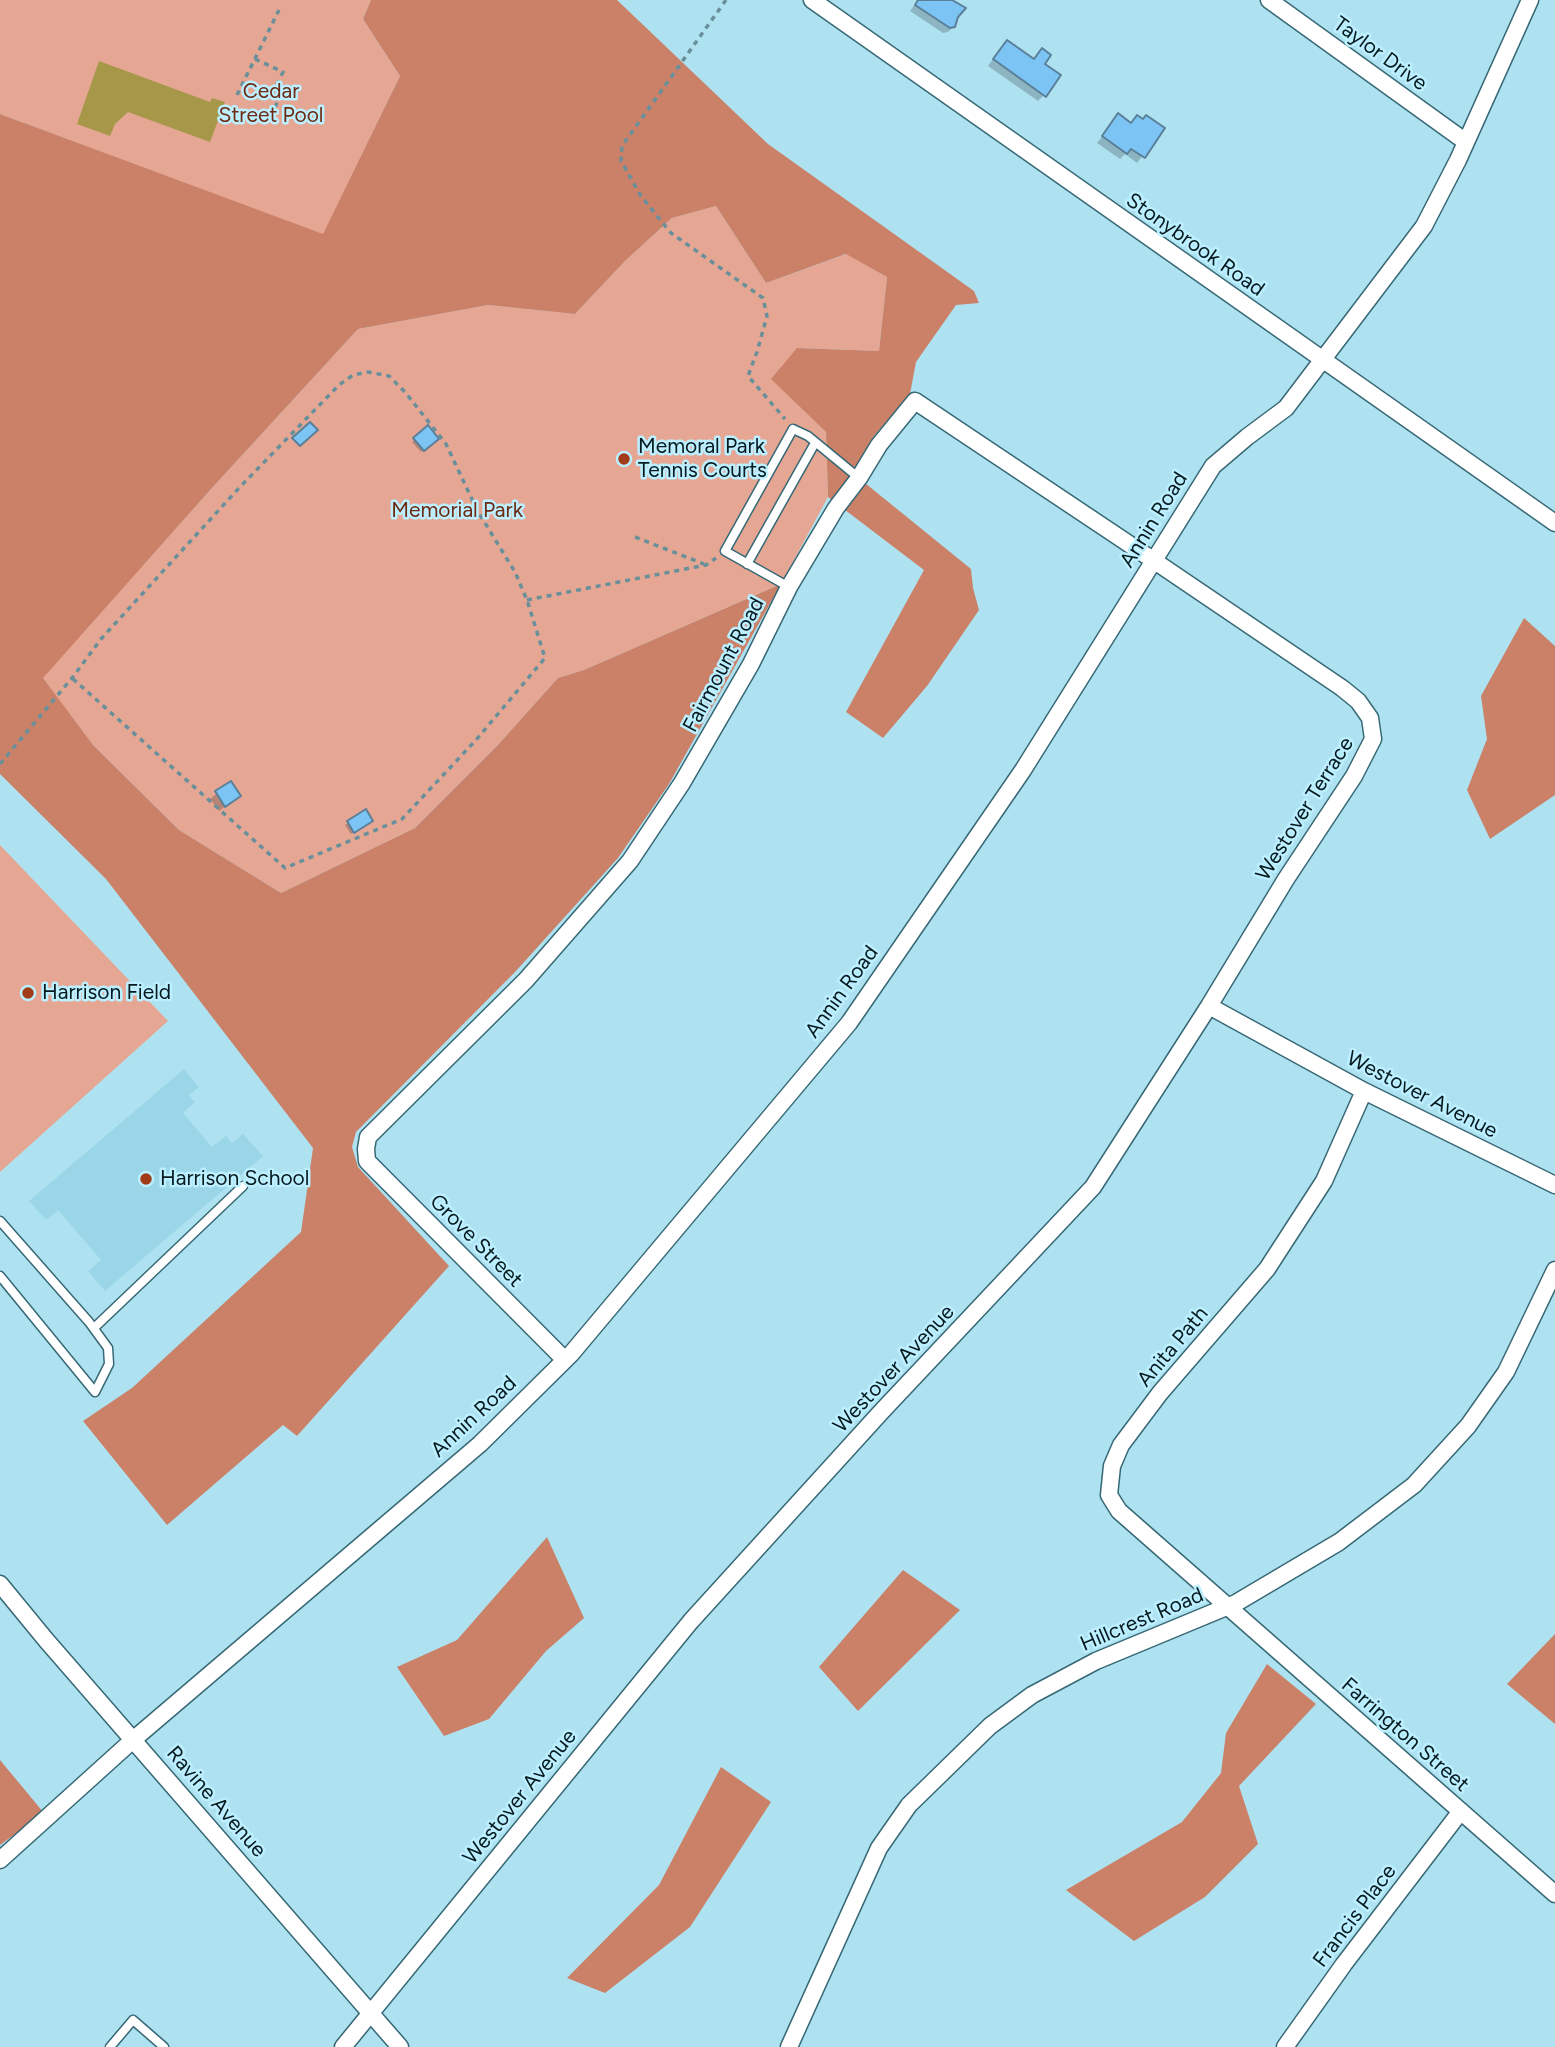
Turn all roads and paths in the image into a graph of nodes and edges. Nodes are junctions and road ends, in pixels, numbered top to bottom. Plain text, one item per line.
1 (726, 0) edge
2 (812, 0) edge
3 (1269, 0) edge
4 (1530, 0) edge
5 (279, 10) dead end
6 (255, 59) junction
7 (237, 95) dead end
8 (270, 115) dead end
9 (1466, 142) junction
10 (1323, 360) junction
11 (793, 429) junction
12 (816, 443) junction
13 (859, 478) junction
14 (1555, 523) edge
15 (635, 537) dead end
16 (726, 551) junction
17 (1153, 560) junction
18 (747, 564) junction
19 (706, 565) junction
20 (789, 587) junction
21 (527, 600) junction
22 (72, 678) junction
23 (0, 764) edge
24 (1209, 1006) junction
25 (1364, 1091) junction
26 (366, 1149) joint
27 (1555, 1185) edge
28 (243, 1186) dead end
29 (0, 1221) edge
30 (1555, 1270) edge
31 (0, 1276) edge
32 (94, 1328) junction
33 (565, 1360) junction
34 (0, 1584) edge
35 (1227, 1607) junction
36 (134, 1739) junction
37 (1461, 1811) junction
38 (0, 1860) edge
39 (1555, 1894) edge
40 (370, 2013) junction
41 (110, 2047) edge
42 (164, 2047) edge
43 (343, 2047) edge
44 (400, 2047) edge
45 (789, 2047) edge
46 (1285, 2047) edge

1 - 11 path
2 - 10 street, Stonybrook Road
3 - 9 street, Taylor Drive
4 - 9 street, Annin Road
5 - 6 path
6 - 7 path
6 - 8 path
9 - 10 street, Annin Road
10 - 14 street, Stonybrook Road
10 - 17 street, Annin Road
11 - 12 lane
11 - 16 lane
12 - 13 lane
12 - 18 lane
13 - 17 street, Fairmount Road
13 - 20 street, Fairmount Road
15 - 19 path
16 - 18 lane
16 - 19 path
17 - 24 street, Westover Terrace
17 - 33 street, Annin Road
18 - 20 lane
19 - 21 path
20 - 26 street, Fairmount Road
21 - 22 path
21 - 22 path
22 - 23 path
24 - 25 street, Westover Avenue
24 - 40 street, Westover Avenue
25 - 27 street, Westover Avenue
25 - 35 street, Anita Path
26 - 33 street, Grove Street
28 - 32 lane
29 - 32 lane
30 - 35 street, Hillcrest Road
31 - 32 lane
33 - 36 street, Annin Road
34 - 36 street, Ravine Avenue
35 - 37 street, Farrington Street
35 - 45 street, Hillcrest Road
36 - 38 street, Annin Road
36 - 40 street, Ravine Avenue
37 - 39 street, Farrington Street
37 - 46 street, Francis Place
40 - 43 street, Westover Avenue
40 - 44 street, Ravine Avenue
41 - 42 lane

